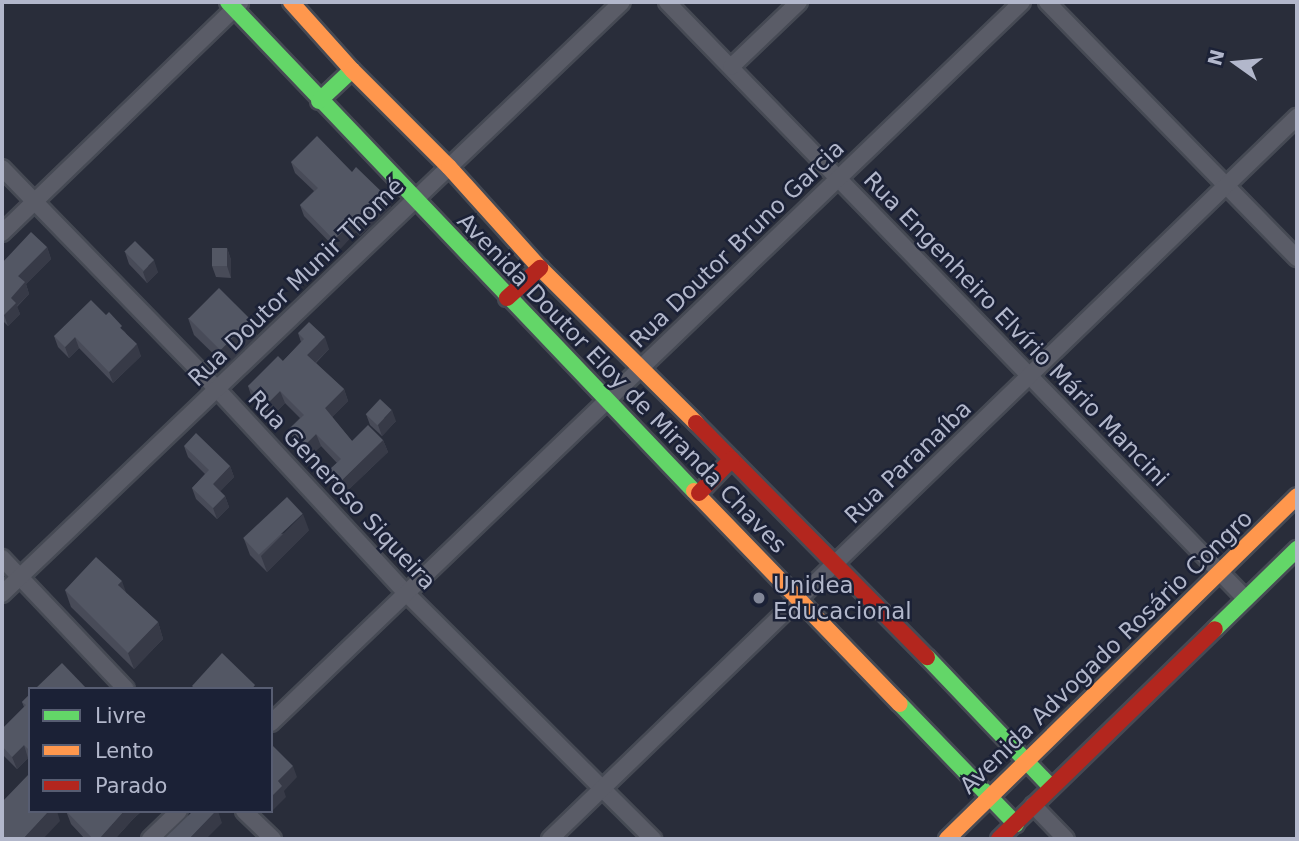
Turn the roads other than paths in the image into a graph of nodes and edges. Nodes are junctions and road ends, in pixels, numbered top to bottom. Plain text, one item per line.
1 (290, 2) edge
2 (622, 2) edge
3 (667, 2) edge
4 (799, 2) edge
5 (1021, 2) edge
6 (1047, 2) edge
7 (235, 4) edge
8 (731, 67) junction
9 (352, 70) junction
10 (319, 101) junction
11 (1297, 117) edge
12 (449, 167) junction
13 (2, 168) edge
14 (838, 178) junction
15 (1227, 184) junction
16 (415, 200) junction
17 (34, 202) junction
18 (2, 233) edge
19 (1297, 258) edge
20 (540, 268) junction
21 (507, 298) junction
22 (641, 368) junction
23 (1030, 376) junction
24 (217, 388) junction
25 (607, 401) junction
26 (732, 459) junction
27 (699, 493) junction
28 (1297, 496) edge
29 (1297, 549) edge
30 (2, 558) edge
31 (836, 562) junction
32 (1221, 573) junction
33 (20, 577) junction
34 (406, 593) junction
35 (2, 594) edge
36 (1245, 598) junction
37 (798, 599) junction
38 (1135, 680) junction
39 (124, 687) edge
40 (273, 721) edge
41 (1026, 762) junction
42 (1051, 787) junction
43 (603, 788) junction
44 (990, 797) junction
45 (1033, 805) junction
46 (177, 813) edge
47 (246, 813) edge
48 (1016, 824) junction
49 (150, 839) edge
50 (273, 839) edge
51 (550, 839) edge
52 (653, 839) edge
53 (947, 839) edge
54 (999, 839) edge
55 (1066, 839) edge

1 - 9 street, Avenida Doutor Eloy de Miranda Chaves
2 - 12 street, Rua Doutor Munir Thomé
3 - 8 street, Rua Engenheiro Elvírio Mário Mancini
4 - 8 street
5 - 14 street, Rua Doutor Bruno Garcia
6 - 15 street
7 - 10 street, Avenida Doutor Eloy de Miranda Chaves
7 - 17 street
8 - 14 street, Rua Engenheiro Elvírio Mário Mancini
9 - 10 street
9 - 12 street, Avenida Doutor Eloy de Miranda Chaves
10 - 16 street, Avenida Doutor Eloy de Miranda Chaves
11 - 15 street, Rua Paranaíba
12 - 16 street, Rua Doutor Munir Thomé
12 - 20 street, Avenida Doutor Eloy de Miranda Chaves
13 - 17 street, Rua Generoso Siqueira
14 - 22 street, Rua Doutor Bruno Garcia
14 - 23 street, Rua Engenheiro Elvírio Mário Mancini
15 - 19 street
15 - 23 street, Rua Paranaíba
16 - 21 street, Avenida Doutor Eloy de Miranda Chaves
16 - 24 street, Rua Doutor Munir Thomé
17 - 18 street
17 - 24 street, Rua Generoso Siqueira
20 - 21 street
20 - 22 street, Avenida Doutor Eloy de Miranda Chaves
21 - 25 street, Avenida Doutor Eloy de Miranda Chaves
22 - 25 street, Rua Doutor Bruno Garcia
22 - 26 street, Avenida Doutor Eloy de Miranda Chaves
23 - 31 street, Rua Paranaíba
23 - 32 street, Rua Engenheiro Elvírio Mário Mancini
24 - 33 street, Rua Doutor Munir Thomé
24 - 34 street, Rua Generoso Siqueira
25 - 27 street, Avenida Doutor Eloy de Miranda Chaves
25 - 34 street, Rua Doutor Bruno Garcia
26 - 27 street
26 - 31 street, Avenida Doutor Eloy de Miranda Chaves
27 - 37 street, Avenida Doutor Eloy de Miranda Chaves
28 - 32 street, Avenida Advogado Rosário Congro
29 - 36 street, Avenida Advogado Rosário Congro
30 - 33 street
31 - 37 street, Rua Paranaíba
31 - 41 street, Avenida Doutor Eloy de Miranda Chaves
32 - 36 street, Rua Engenheiro Elvírio Mário Mancini
32 - 38 street, Avenida Advogado Rosário Congro
33 - 35 street, Rua Doutor Munir Thomé
33 - 39 street
34 - 40 street, Rua Doutor Bruno Garcia
34 - 43 street, Rua Generoso Siqueira
36 - 38 street, Avenida Advogado Rosário Congro
37 - 43 street, Rua Paranaíba
37 - 44 street, Avenida Doutor Eloy de Miranda Chaves
38 - 41 street, Avenida Advogado Rosário Congro
38 - 42 street, Avenida Advogado Rosário Congro
41 - 42 street, Avenida Doutor Eloy de Miranda Chaves
41 - 44 street, Avenida Advogado Rosário Congro
42 - 45 street, Avenida Advogado Rosário Congro
43 - 51 street, Rua Paranaíba
43 - 52 street, Rua Generoso Siqueira
44 - 48 street, Avenida Doutor Eloy de Miranda Chaves
44 - 53 street, Avenida Advogado Rosário Congro
45 - 48 street, Avenida Advogado Rosário Congro
45 - 55 street
46 - 49 street
47 - 50 street
48 - 54 street, Avenida Advogado Rosário Congro

